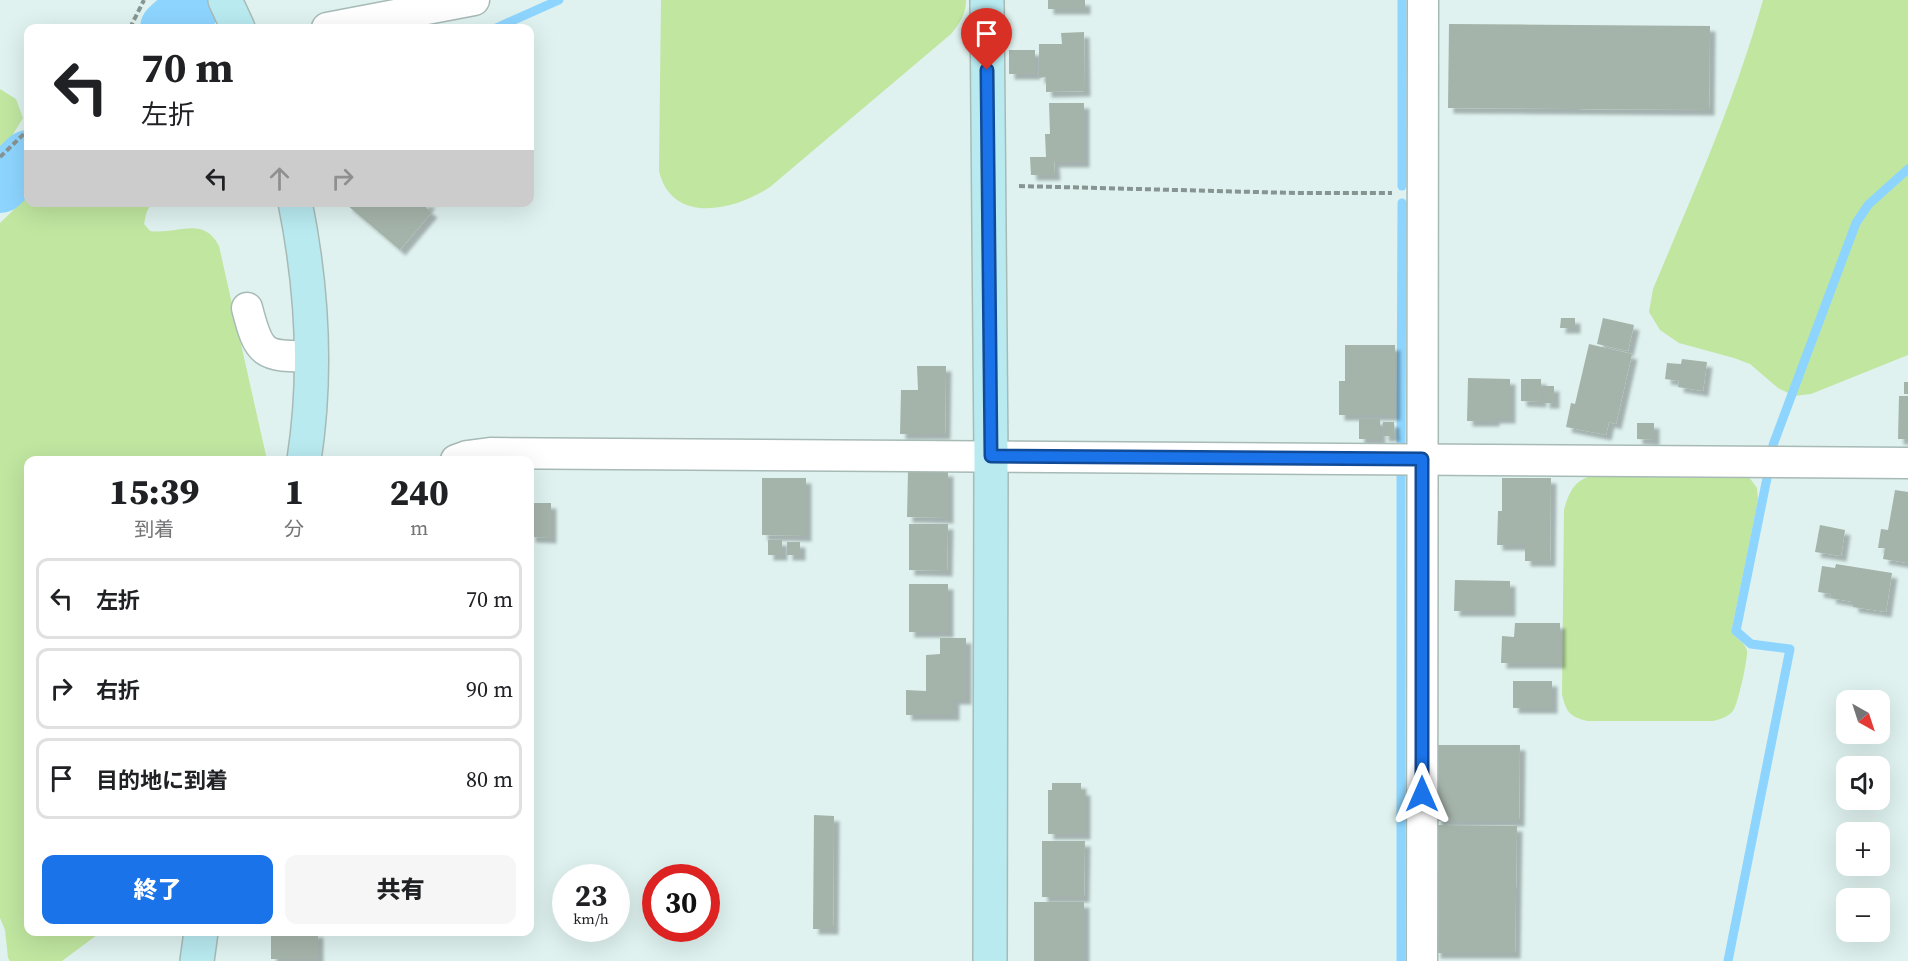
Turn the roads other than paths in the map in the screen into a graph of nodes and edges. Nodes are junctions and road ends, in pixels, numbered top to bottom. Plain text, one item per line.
1 (474, 0) edge
2 (987, 0) edge
3 (1423, 0) edge
4 (350, 24) edge
5 (296, 207) edge
6 (248, 308) dead end
7 (311, 356) junction
8 (304, 456) edge
9 (467, 456) edge
10 (991, 456) junction
11 (1422, 459) junction
12 (1908, 463) edge
13 (200, 936) edge
14 (197, 961) edge
15 (990, 961) edge
16 (1422, 961) edge

1 - 4 street
2 - 10 street
3 - 11 street
5 - 7 street
6 - 7 street
7 - 8 street
9 - 10 street
10 - 11 street
10 - 15 street
11 - 12 street
11 - 16 street
13 - 14 street

